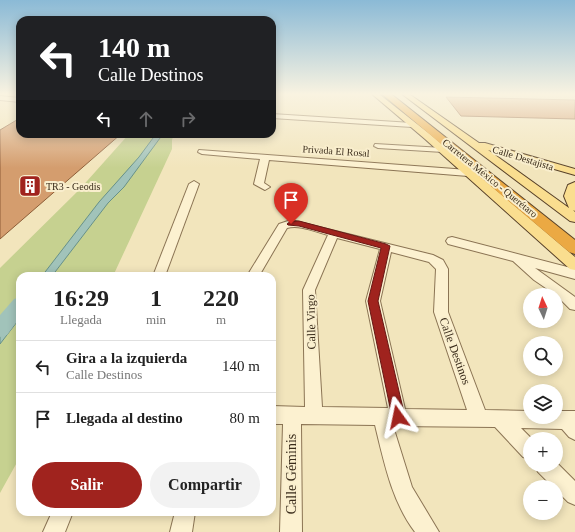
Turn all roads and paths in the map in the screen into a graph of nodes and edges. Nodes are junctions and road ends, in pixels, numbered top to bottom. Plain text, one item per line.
1 (348, 119) edge
2 (392, 119) edge
3 (405, 119) edge
4 (417, 119) edge
5 (430, 119) edge
6 (437, 119) edge
7 (388, 121) junction
8 (412, 125) junction
9 (428, 137) junction
10 (472, 142) junction
11 (378, 146) dead end
12 (443, 150) junction
13 (202, 152) dead end
14 (265, 157) junction
15 (575, 172) edge
16 (468, 173) junction
17 (575, 185) edge
18 (265, 187) dead end
19 (192, 189) dead end
20 (504, 190) junction
21 (575, 207) edge
22 (575, 218) edge
23 (334, 233) junction
24 (575, 235) edge
25 (452, 241) dead end
26 (386, 246) junction
27 (575, 248) edge
28 (516, 258) junction
29 (575, 265) edge
30 (161, 272) edge
31 (255, 272) edge
32 (575, 274) edge
33 (575, 306) edge
34 (276, 415) edge
35 (292, 415) junction
36 (314, 416) junction
37 (390, 417) junction
38 (479, 418) junction
39 (499, 418) junction
40 (572, 424) edge
41 (523, 443) edge
42 (552, 472) edge
43 (575, 495) edge
44 (61, 516) edge
45 (184, 516) edge
46 (54, 532) edge
47 (181, 532) edge
48 (291, 532) edge
49 (428, 532) edge

1 - 7 street
2 - 7 street
3 - 8 main road
4 - 20 highway, Carretera México - Querétaro
5 - 24 highway, Carretera México - Querétaro
6 - 10 main road
7 - 8 street
8 - 9 main road
9 - 12 main road
9 - 20 highway
10 - 15 main road, Calle Destajista
10 - 22 main road
11 - 12 street
12 - 16 main road
13 - 14 street, Privada El Rosal
14 - 16 street, Privada El Rosal
14 - 18 street
16 - 29 main road
17 - 21 main road
19 - 30 street
20 - 27 highway, Carretera México - Querétaro
23 - 26 street, Calle Destinos
23 - 31 street, Calle Destinos
23 - 36 street, Calle Virgo
25 - 28 street
26 - 37 street
26 - 38 street, Calle Destinos
28 - 32 street
28 - 33 street
34 - 35 street
35 - 36 street
35 - 48 street, Calle Géminis
36 - 37 street
37 - 38 street
37 - 49 street
38 - 39 street
39 - 40 street
39 - 41 street
42 - 43 street
44 - 46 street
45 - 47 street

